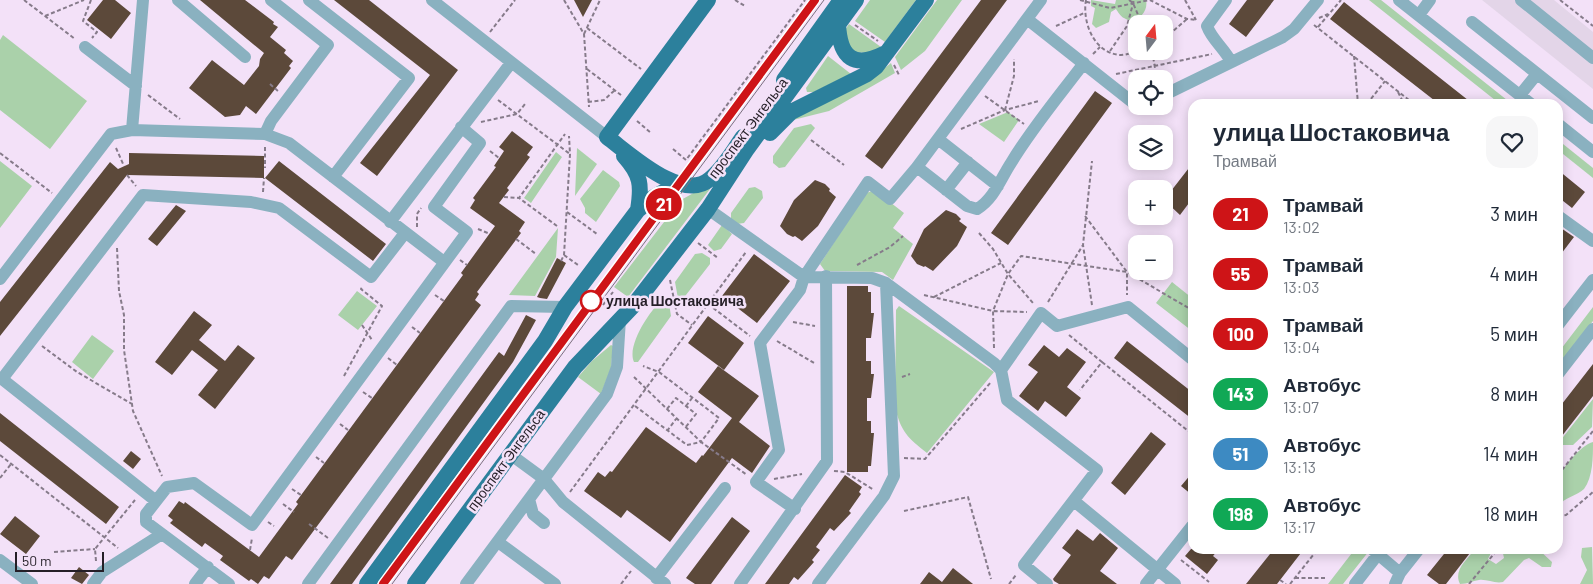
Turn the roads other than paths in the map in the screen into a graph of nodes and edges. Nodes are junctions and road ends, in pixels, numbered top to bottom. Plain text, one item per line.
1 (143, 0) edge
2 (178, 0) edge
3 (271, 0) edge
4 (309, 0) edge
5 (432, 0) edge
6 (708, 0) edge
7 (841, 0) edge
8 (856, 0) edge
9 (926, 0) edge
10 (1041, 0) edge
11 (1226, 0) edge
12 (1318, 0) edge
13 (1399, 0) edge
14 (1430, 0) edge
15 (1522, 0) edge
16 (1419, 16) junction
17 (1026, 19) junction
18 (1472, 22) dead end
19 (845, 23) junction
20 (85, 47) road end
21 (888, 52) junction
22 (245, 57) dead end
23 (1228, 57) junction
24 (1593, 58) edge
25 (512, 63) junction
26 (1084, 63) junction
27 (1537, 74) junction
28 (136, 86) junction
29 (1173, 90) edge
30 (1520, 95) junction
31 (1128, 99) edge
32 (1525, 99) edge
33 (1593, 118) edge
34 (461, 127) junction
35 (1563, 128) edge
36 (132, 130) junction
37 (265, 134) junction
38 (608, 137) junction
39 (938, 139) junction
40 (1593, 152) edge
41 (968, 162) junction
42 (917, 167) junction
43 (731, 175) junction
44 (333, 177) junction
45 (680, 183) junction
46 (998, 186) junction
47 (946, 190) junction
48 (708, 208) junction
49 (638, 210) junction
50 (1563, 220) edge
51 (392, 222) junction
52 (405, 233) junction
53 (1593, 241) edge
54 (444, 262) junction
55 (826, 276) junction
56 (804, 277) junction
57 (0, 279) edge
58 (1593, 280) edge
59 (886, 283) junction
60 (565, 307) junction
61 (620, 319) junction
62 (1563, 319) edge
63 (1593, 329) edge
64 (1188, 356) edge
65 (997, 367) junction
66 (1563, 368) edge
67 (510, 454) junction
68 (544, 479) junction
69 (725, 488) dead end
70 (530, 499) junction
71 (156, 501) junction
72 (1074, 501) junction
73 (795, 509) junction
74 (544, 523) dead end
75 (1188, 531) edge
76 (162, 534) junction
77 (498, 542) junction
78 (1375, 554) edge
79 (1379, 554) edge
80 (1415, 554) edge
81 (0, 561) edge
82 (208, 567) junction
83 (1158, 570) junction
84 (1397, 578) edge
85 (95, 581) edge
86 (661, 581) edge
87 (32, 584) edge
88 (195, 584) edge
89 (229, 584) edge
90 (308, 584) edge
91 (367, 584) edge
92 (415, 584) edge
93 (466, 584) edge
94 (555, 584) edge
95 (740, 584) edge
96 (818, 584) edge
97 (1047, 584) edge
98 (1146, 584) edge
99 (1175, 584) edge
100 (1355, 584) edge

1 - 28 street
2 - 22 street
3 - 37 street
4 - 44 street
5 - 25 street
6 - 38 main road
7 - 45 main road, проспект Энгельса
8 - 19 main road, проспект Энгельса
9 - 21 main road, проспект Энгельса
10 - 17 street
11 - 23 street
12 - 23 street
13 - 16 street
14 - 16 street
15 - 24 street
16 - 30 street
17 - 26 street
17 - 39 street
18 - 27 street
19 - 21 main road
19 - 43 main road, проспект Энгельса
20 - 28 street
21 - 43 main road, проспект Энгельса
23 - 29 street
25 - 34 street
25 - 38 street
26 - 31 street
26 - 46 street
27 - 30 street
27 - 33 street
28 - 36 street
30 - 32 street
34 - 51 street
34 - 54 street
35 - 40 street
36 - 37 street
36 - 57 street
37 - 44 street
38 - 45 main road
38 - 49 main road
39 - 41 street
39 - 42 street
41 - 46 street
41 - 47 street
42 - 47 street
42 - 56 street
43 - 48 main road, проспект Энгельса
44 - 51 street
45 - 49 main road, проспект Энгельса
46 - 47 street
48 - 56 street
48 - 61 main road, проспект Энгельса
49 - 60 main road, проспект Энгельса
50 - 53 street
51 - 52 street
52 - 54 street
52 - 71 street
54 - 71 street
55 - 56 street
55 - 59 street
55 - 73 street
56 - 73 street
58 - 62 street
59 - 65 street
59 - 96 street
60 - 90 street
60 - 91 main road, проспект Энгельса
61 - 67 main road, проспект Энгельса
61 - 68 street
63 - 66 street
64 - 65 street
65 - 72 street
67 - 68 street
67 - 92 main road, проспект Энгельса
68 - 70 street
68 - 86 street
69 - 86 street
70 - 74 street
70 - 77 street
71 - 76 street
72 - 83 street
72 - 97 street
73 - 95 street
75 - 83 street
76 - 82 street
76 - 85 street
77 - 93 street
77 - 94 street
78 - 100 street
79 - 84 street
80 - 84 street
81 - 87 street
82 - 88 street
82 - 89 street
83 - 98 street
83 - 99 street

